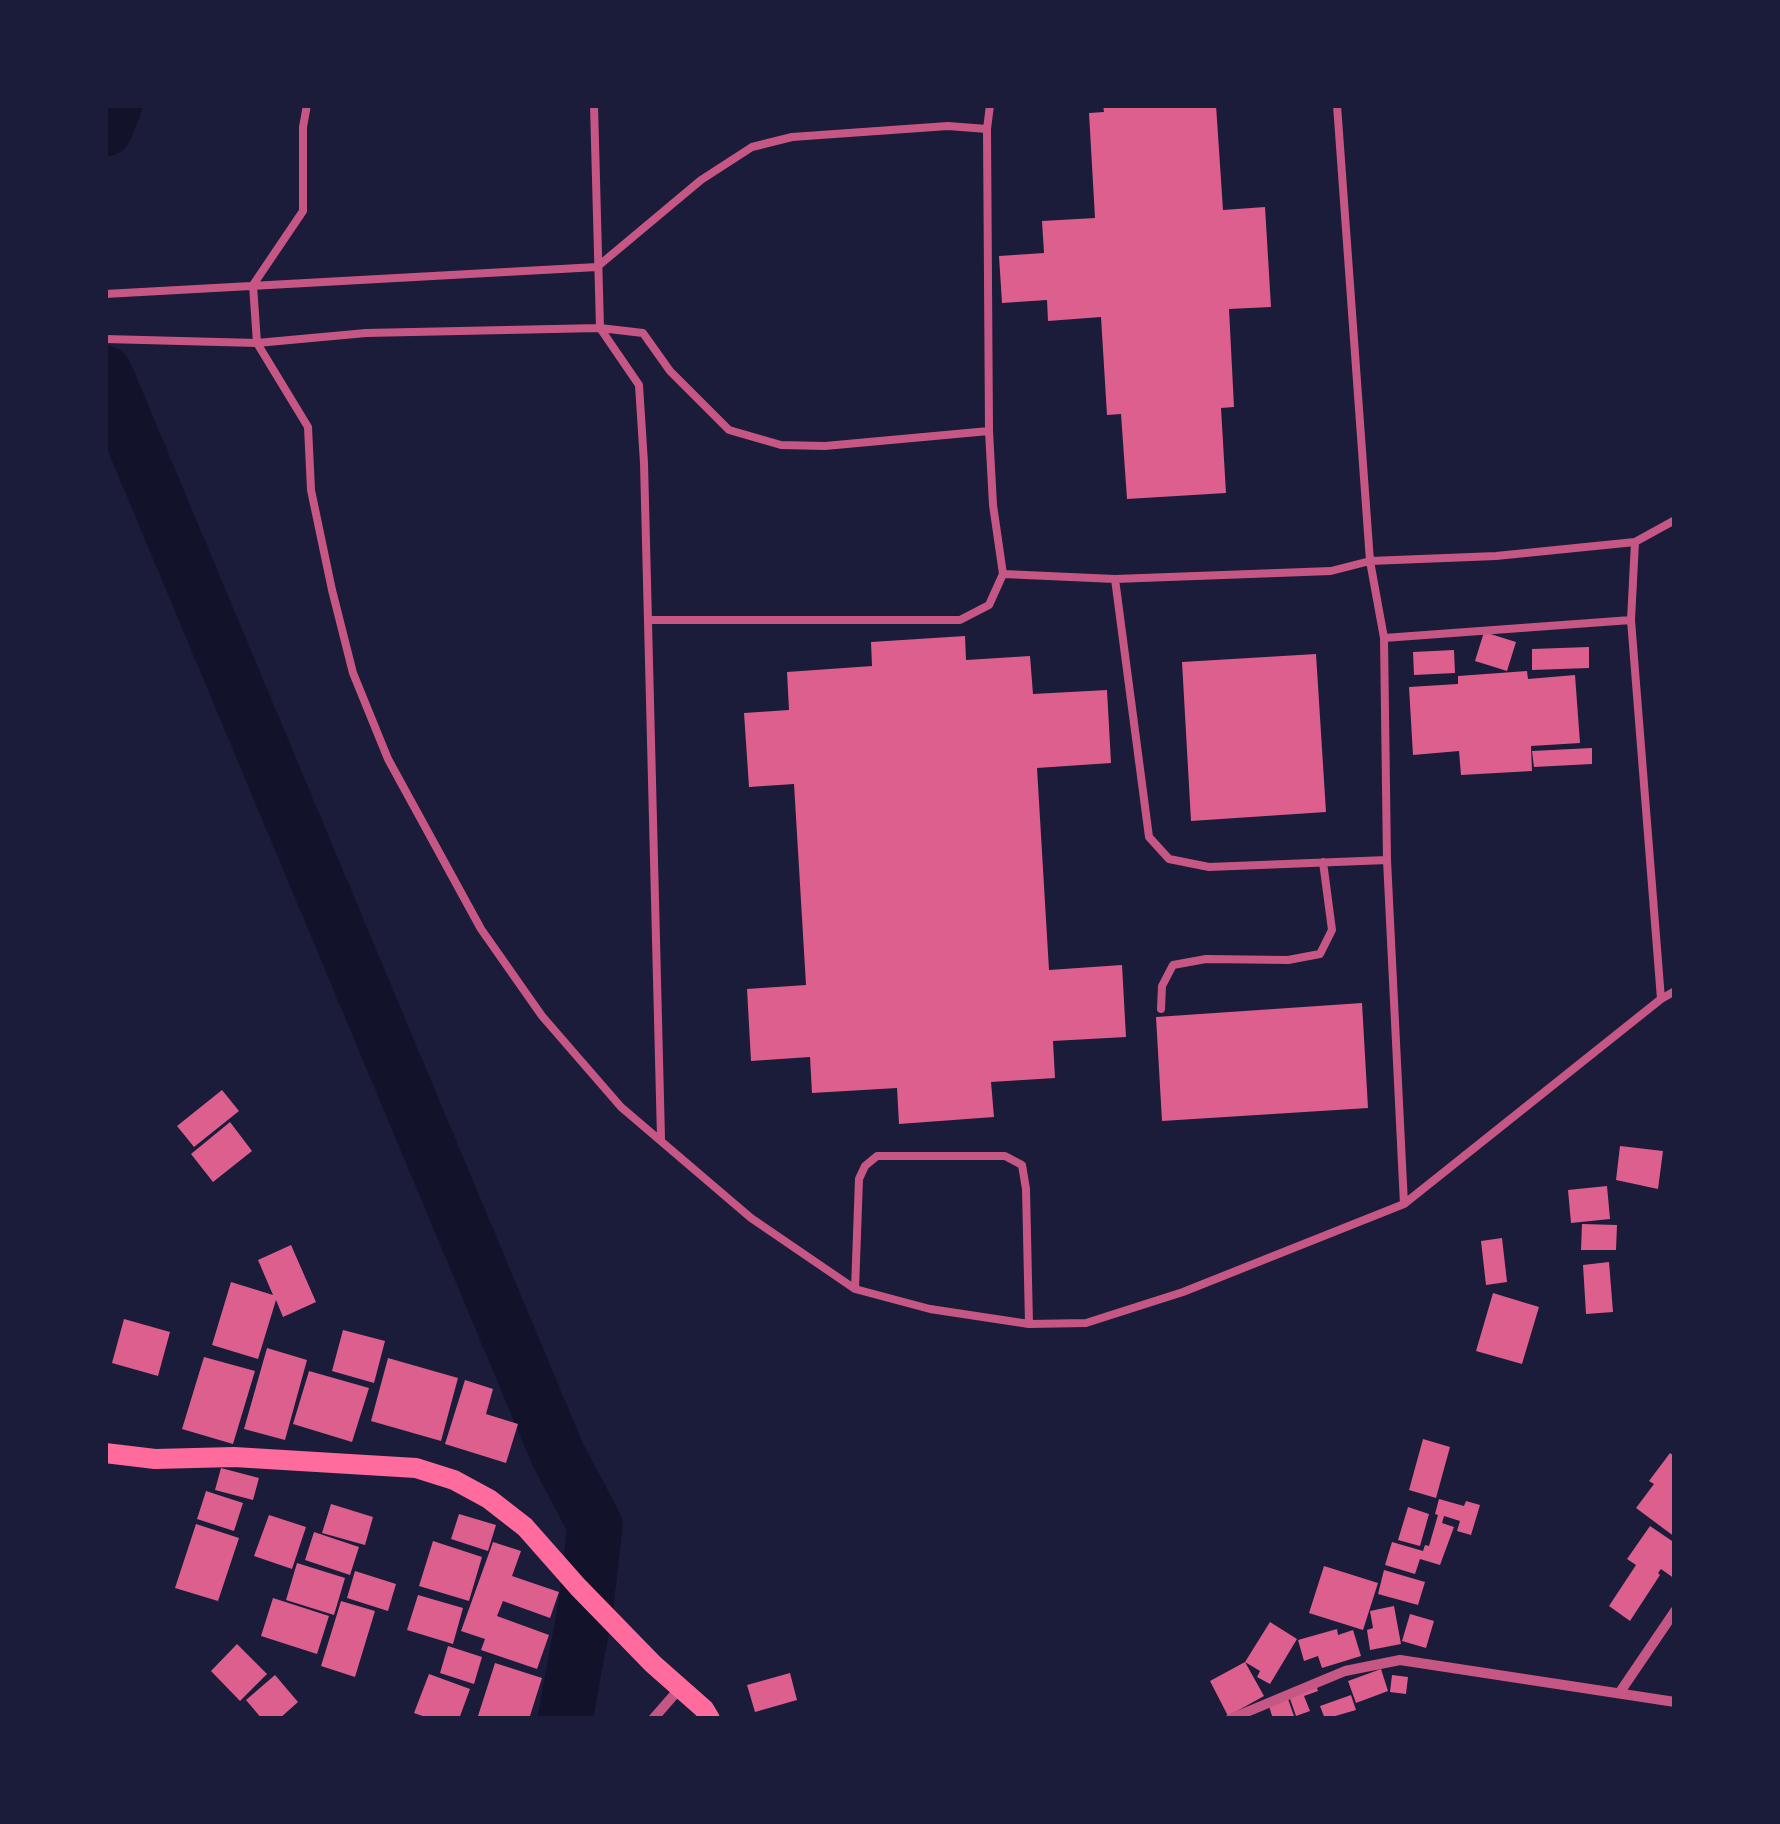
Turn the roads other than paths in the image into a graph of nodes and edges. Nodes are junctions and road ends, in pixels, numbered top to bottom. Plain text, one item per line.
1 (307, 105) edge
2 (594, 105) edge
3 (990, 105) edge
4 (1337, 105) edge
5 (987, 128) junction
6 (597, 266) junction
7 (254, 285) junction
8 (105, 294) edge
9 (600, 328) junction
10 (110, 340) edge
11 (257, 343) junction
12 (989, 430) junction
13 (1675, 520) edge
14 (1635, 542) junction
15 (1370, 561) junction
16 (1003, 574) junction
17 (1115, 579) junction
18 (648, 620) junction
19 (1631, 620) junction
20 (1384, 638) junction
21 (1386, 860) junction
22 (1324, 862) junction
23 (1675, 992) edge
24 (1660, 1000) junction
25 (1161, 1009) dead end
26 (661, 1138) junction
27 (1404, 1204) junction
28 (855, 1288) junction
29 (1028, 1324) junction
30 (105, 1453) edge
31 (1675, 1610) edge
32 (680, 1688) junction
33 (1620, 1692) junction
34 (1675, 1702) edge
35 (653, 1719) edge
36 (710, 1719) edge
37 (1230, 1719) edge

1 - 7 lane
2 - 6 lane
3 - 5 lane
4 - 15 lane
5 - 6 lane
5 - 12 lane
6 - 7 lane
6 - 9 lane
7 - 8 lane
7 - 11 lane
9 - 11 lane
9 - 12 lane
9 - 18 lane
10 - 11 lane
11 - 26 lane
12 - 16 lane
13 - 14 lane
14 - 15 lane
14 - 19 lane
15 - 17 lane
15 - 20 lane
16 - 17 lane
16 - 18 lane
17 - 22 lane
18 - 26 lane
19 - 20 lane
19 - 24 lane
20 - 21 lane
21 - 22 lane
21 - 27 lane
22 - 25 lane
23 - 24 lane
24 - 27 lane
26 - 28 lane
27 - 29 lane
28 - 29 lane
28 - 29 lane
30 - 32 main road
31 - 33 street
32 - 35 street
32 - 36 main road
33 - 34 street
33 - 37 street

